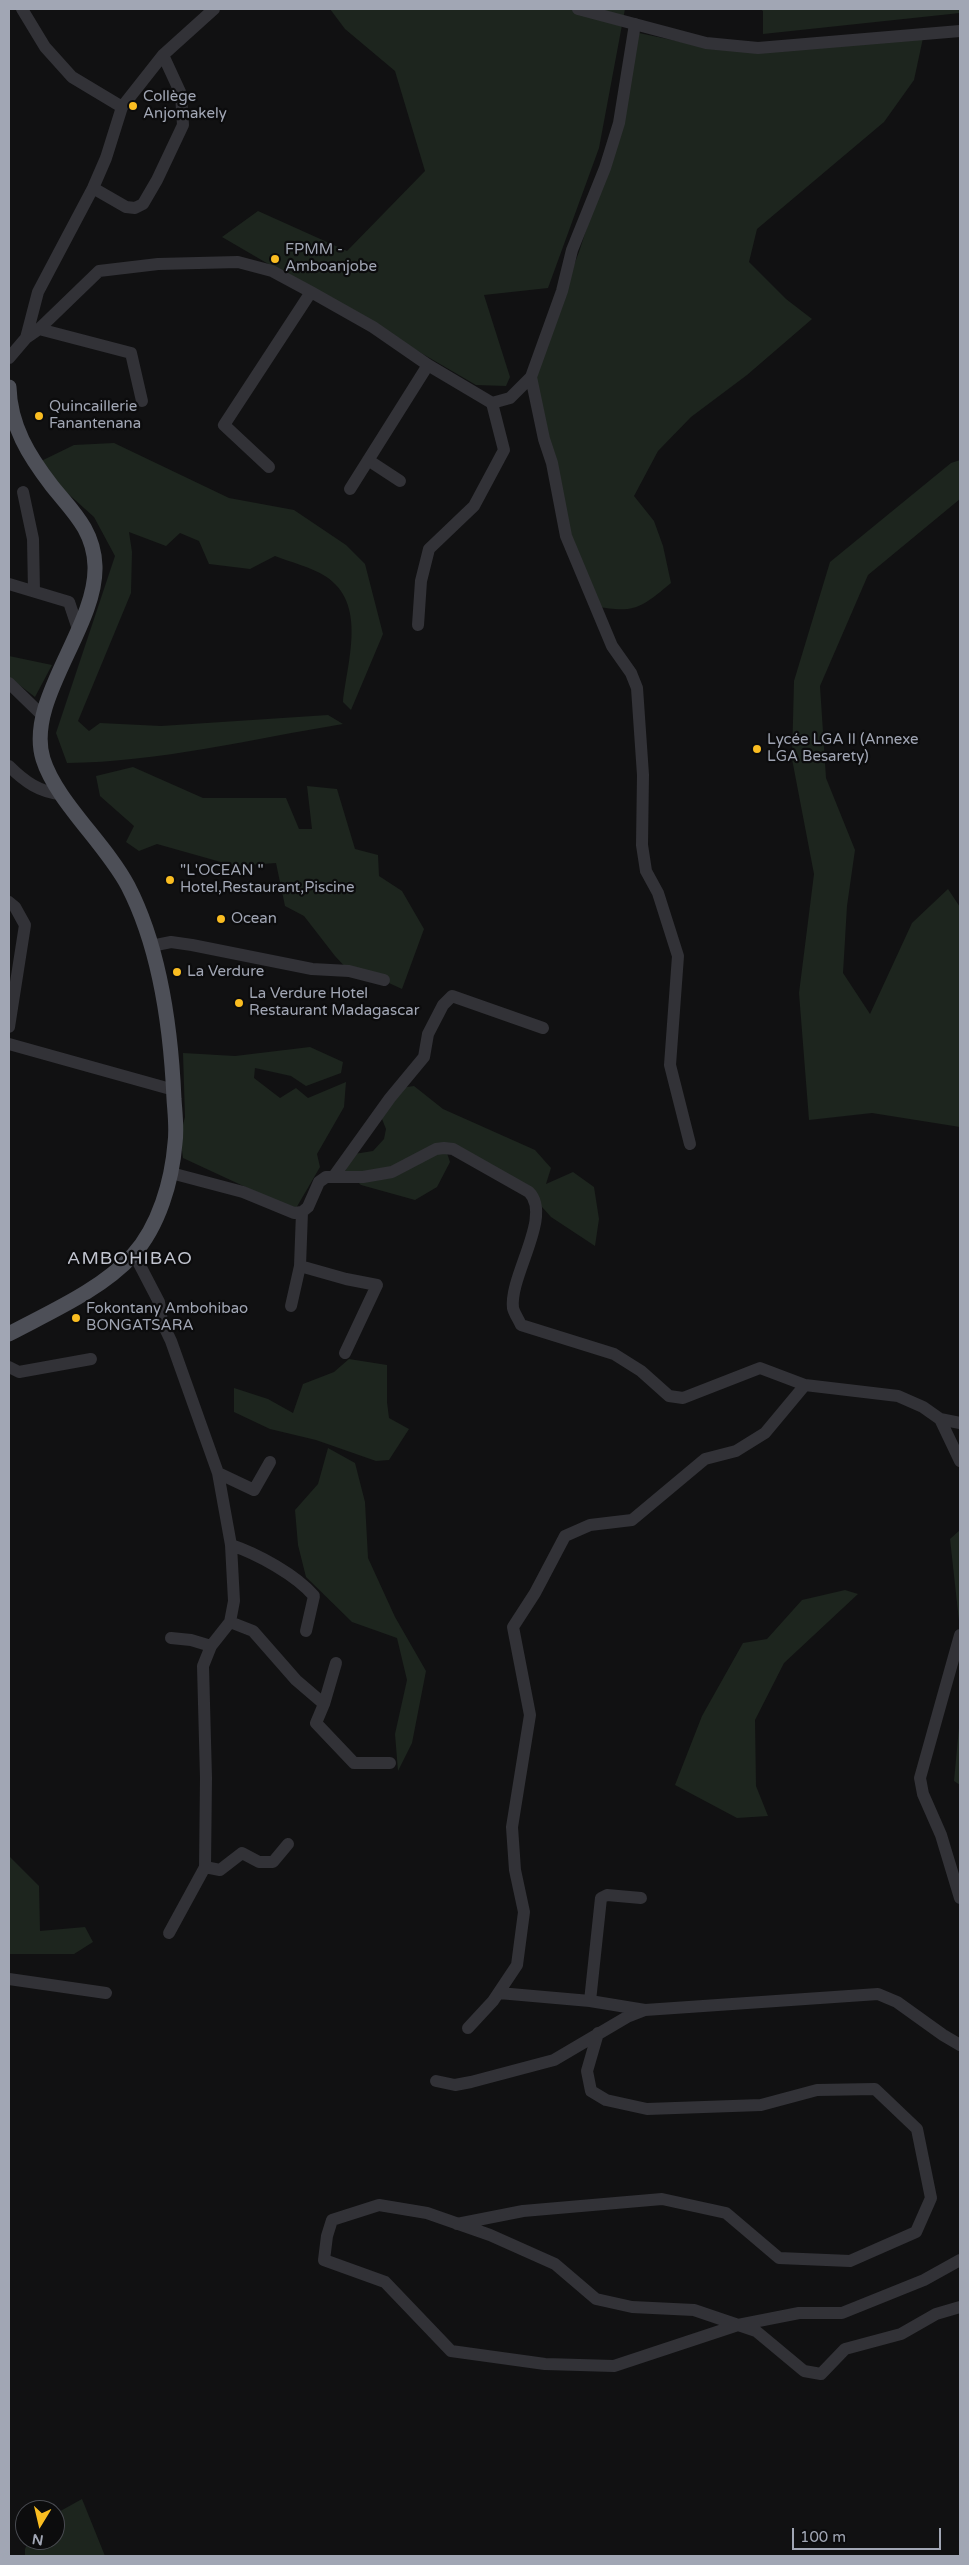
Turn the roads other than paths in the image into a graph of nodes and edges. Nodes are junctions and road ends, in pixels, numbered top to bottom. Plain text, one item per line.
1 (22, 9) edge
2 (214, 9) edge
3 (578, 9) edge
4 (635, 24) junction
5 (960, 30) edge
6 (164, 55) junction
7 (122, 107) junction
8 (93, 188) junction
9 (311, 292) junction
10 (39, 329) junction
11 (26, 338) junction
12 (9, 358) edge
13 (428, 365) junction
14 (531, 377) junction
15 (9, 387) edge
16 (142, 401) dead end
17 (492, 403) junction
18 (368, 460) junction
19 (269, 467) dead end
20 (400, 481) dead end
21 (350, 489) dead end
22 (23, 492) dead end
23 (9, 584) edge
24 (34, 590) junction
25 (418, 625) dead end
26 (78, 629) junction
27 (9, 683) edge
28 (44, 717) junction
29 (9, 766) edge
30 (62, 794) junction
31 (9, 902) edge
32 (151, 946) junction
33 (384, 980) dead end
34 (9, 1027) edge
35 (543, 1028) dead end
36 (9, 1044) edge
37 (174, 1090) junction
38 (690, 1144) dead end
39 (171, 1173) junction
40 (334, 1176) junction
41 (302, 1212) junction
42 (134, 1254) junction
43 (300, 1266) junction
44 (291, 1306) dead end
45 (9, 1334) edge
46 (345, 1353) dead end
47 (91, 1359) dead end
48 (9, 1367) edge
49 (804, 1385) junction
50 (940, 1419) junction
51 (960, 1422) edge
52 (960, 1461) edge
53 (270, 1462) dead end
54 (218, 1473) junction
55 (231, 1545) junction
56 (230, 1622) junction
57 (306, 1631) dead end
58 (960, 1635) edge
59 (171, 1638) dead end
60 (210, 1646) junction
61 (336, 1663) dead end
62 (324, 1704) junction
63 (390, 1763) dead end
64 (288, 1844) dead end
65 (205, 1867) junction
66 (641, 1898) dead end
67 (960, 1898) edge
68 (170, 1933) dead end
69 (9, 1980) edge
70 (106, 1992) dead end
71 (499, 1993) junction
72 (590, 2001) junction
73 (645, 2010) junction
74 (468, 2028) dead end
75 (598, 2033) junction
76 (960, 2045) edge
77 (436, 2081) dead end
78 (454, 2224) junction
79 (960, 2260) edge
80 (960, 2307) edge
81 (738, 2325) junction

1 - 7 street
2 - 6 street
3 - 4 street
4 - 5 street
4 - 14 street
6 - 7 street
6 - 8 street
7 - 8 street
8 - 11 street
9 - 10 street
9 - 13 street
9 - 19 street
10 - 11 street
10 - 16 street
11 - 12 street
13 - 17 street
13 - 18 street
14 - 17 street
14 - 38 street
15 - 26 main road
17 - 25 street
18 - 20 street
18 - 21 street
22 - 24 street
23 - 24 street
24 - 26 street
26 - 28 main road
27 - 28 street
28 - 30 main road
29 - 30 street
30 - 32 main road
31 - 34 street
32 - 33 street
32 - 37 main road
35 - 40 street
36 - 37 street
37 - 39 main road
39 - 41 street
39 - 42 main road
40 - 41 street
40 - 49 street
41 - 43 street
42 - 45 main road
42 - 54 street
43 - 44 street
43 - 46 street
47 - 48 street
49 - 50 street
49 - 71 street
50 - 51 street
50 - 52 street
53 - 54 street
54 - 55 street
55 - 56 street
55 - 57 street
56 - 60 street
56 - 62 street
58 - 67 street
59 - 60 street
60 - 65 street
61 - 62 street
62 - 63 street
64 - 65 street
65 - 68 street
66 - 72 street
69 - 70 street
71 - 72 street
71 - 74 street
72 - 73 street
73 - 75 street
73 - 76 street
75 - 77 street
75 - 78 street
78 - 81 street
78 - 81 street
79 - 81 street
80 - 81 street

